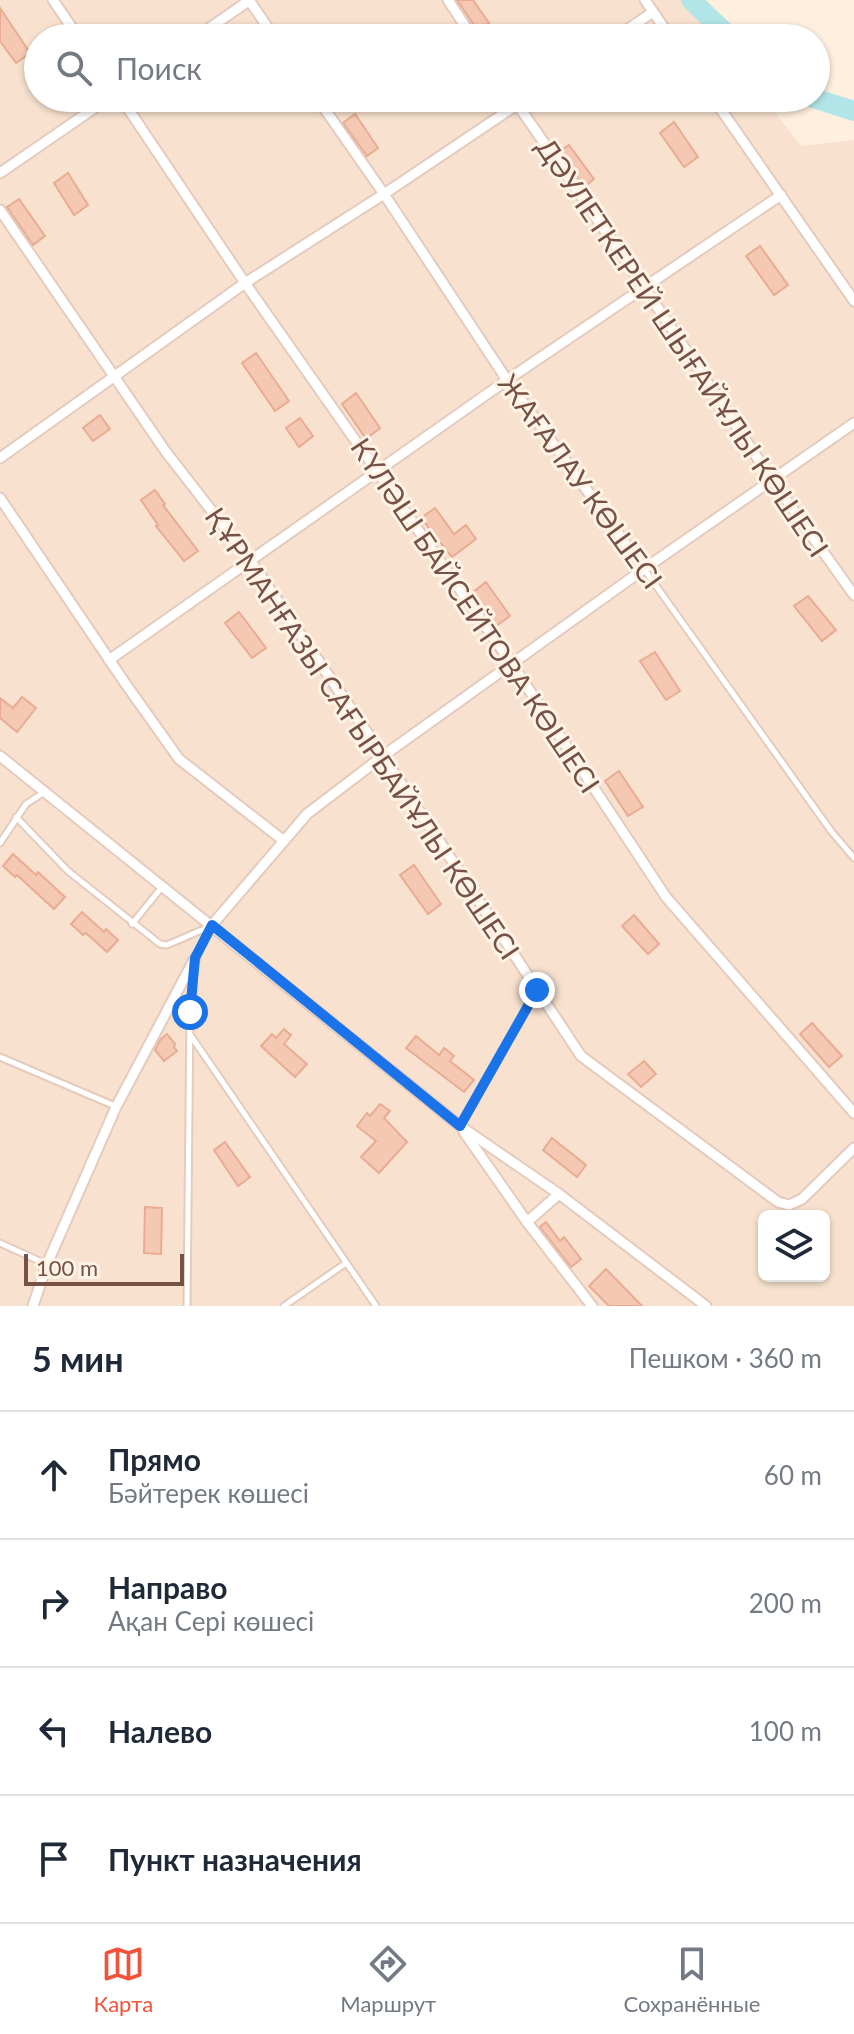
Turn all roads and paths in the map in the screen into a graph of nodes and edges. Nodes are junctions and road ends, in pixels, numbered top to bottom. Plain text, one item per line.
1 (53, 0) edge
2 (250, 0) edge
3 (448, 0) edge
4 (645, 0) edge
5 (653, 12) junction
6 (69, 24) edge
7 (215, 24) edge
8 (266, 24) edge
9 (464, 24) edge
10 (635, 24) edge
11 (661, 24) edge
12 (89, 112) edge
13 (130, 112) edge
14 (327, 112) edge
15 (500, 112) edge
16 (523, 112) edge
17 (723, 112) edge
18 (0, 173) edge
19 (384, 194) junction
20 (781, 195) junction
21 (0, 210) edge
22 (245, 283) junction
23 (644, 287) junction
24 (854, 301) edge
25 (114, 375) junction
26 (507, 380) junction
27 (854, 423) edge
28 (0, 458) edge
29 (377, 470) junction
30 (772, 480) junction
31 (0, 498) edge
32 (250, 560) junction
33 (644, 569) junction
34 (854, 595) edge
35 (109, 660) junction
36 (512, 664) junction
37 (0, 756) edge
38 (383, 756) junction
39 (46, 791) junction
40 (16, 817) junction
41 (284, 841) junction
42 (0, 843) edge
43 (854, 858) edge
44 (163, 886) junction
45 (132, 924) junction
46 (212, 925) junction
47 (195, 958) junction
48 (537, 990) junction
49 (190, 1034) junction
50 (0, 1057) edge
51 (116, 1107) junction
52 (854, 1113) edge
53 (460, 1126) junction
54 (854, 1148) edge
55 (559, 1194) junction
56 (527, 1222) junction
57 (0, 1243) edge
58 (346, 1263) junction
59 (47, 1264) junction
60 (33, 1306) edge
61 (187, 1306) edge
62 (284, 1306) edge
63 (376, 1306) edge
64 (592, 1306) edge
65 (706, 1306) edge

1 - 6 street
2 - 7 street
2 - 8 street
3 - 9 street
4 - 5 street
5 - 10 street
5 - 11 street
12 - 18 street
13 - 22 street, КҮЛӘШ БАЙСЕЙТОВА КӨШЕСІ
14 - 19 street, ЖАҒАЛАУ КӨШЕСІ
15 - 19 street
16 - 23 street, ДӘУЛЕТКЕРЕЙ ШЫҒАЙҰЛЫ КӨШЕСІ
17 - 20 street
19 - 22 street
19 - 26 street, ЖАҒАЛАУ КӨШЕСІ
20 - 23 street
20 - 24 street
21 - 25 street, ҚҰРМАНҒАЗЫ САҒЫРБАЙҰЛЫ КӨШЕСІ
22 - 25 street
22 - 29 street, КҮЛӘШ БАЙСЕЙТОВА КӨШЕСІ
23 - 26 street
23 - 30 street, ДӘУЛЕТКЕРЕЙ ШЫҒАЙҰЛЫ КӨШЕСІ
25 - 28 street
25 - 32 street, ҚҰРМАНҒАЗЫ САҒЫРБАЙҰЛЫ КӨШЕСІ
26 - 29 street
26 - 33 street, ЖАҒАЛАУ КӨШЕСІ
27 - 30 street
29 - 32 street
29 - 36 street, КҮЛӘШ БАЙСЕЙТОВА КӨШЕСІ
30 - 33 street
30 - 34 street, ДӘУЛЕТКЕРЕЙ ШЫҒАЙҰЛЫ КӨШЕСІ
31 - 35 street
32 - 35 street
32 - 38 street, ҚҰРМАНҒАЗЫ САҒЫРБАЙҰЛЫ КӨШЕСІ
33 - 36 street
33 - 43 lane, ЖАҒАЛАУ КӨШЕСІ
35 - 41 street
36 - 38 street
36 - 52 street, КҮЛӘШ БАЙСЕЙТОВА КӨШЕСІ
37 - 39 street
38 - 41 street
38 - 48 street, ҚҰРМАНҒАЗЫ САҒЫРБАЙҰЛЫ КӨШЕСІ
39 - 40 lane
39 - 44 street
40 - 42 lane
40 - 45 lane
41 - 46 street
44 - 45 lane
44 - 46 street
45 - 46 lane
46 - 47 lane
46 - 53 street
47 - 49 lane
47 - 51 street
48 - 53 lane
48 - 54 street, ҚҰРМАНҒАЗЫ САҒЫРБАЙҰЛЫ КӨШЕСІ
49 - 58 lane
49 - 61 lane
50 - 51 lane
51 - 59 street
53 - 55 street
53 - 56 street
55 - 56 street
55 - 65 street
56 - 64 street
57 - 59 lane
58 - 62 lane
58 - 63 lane
59 - 60 street

